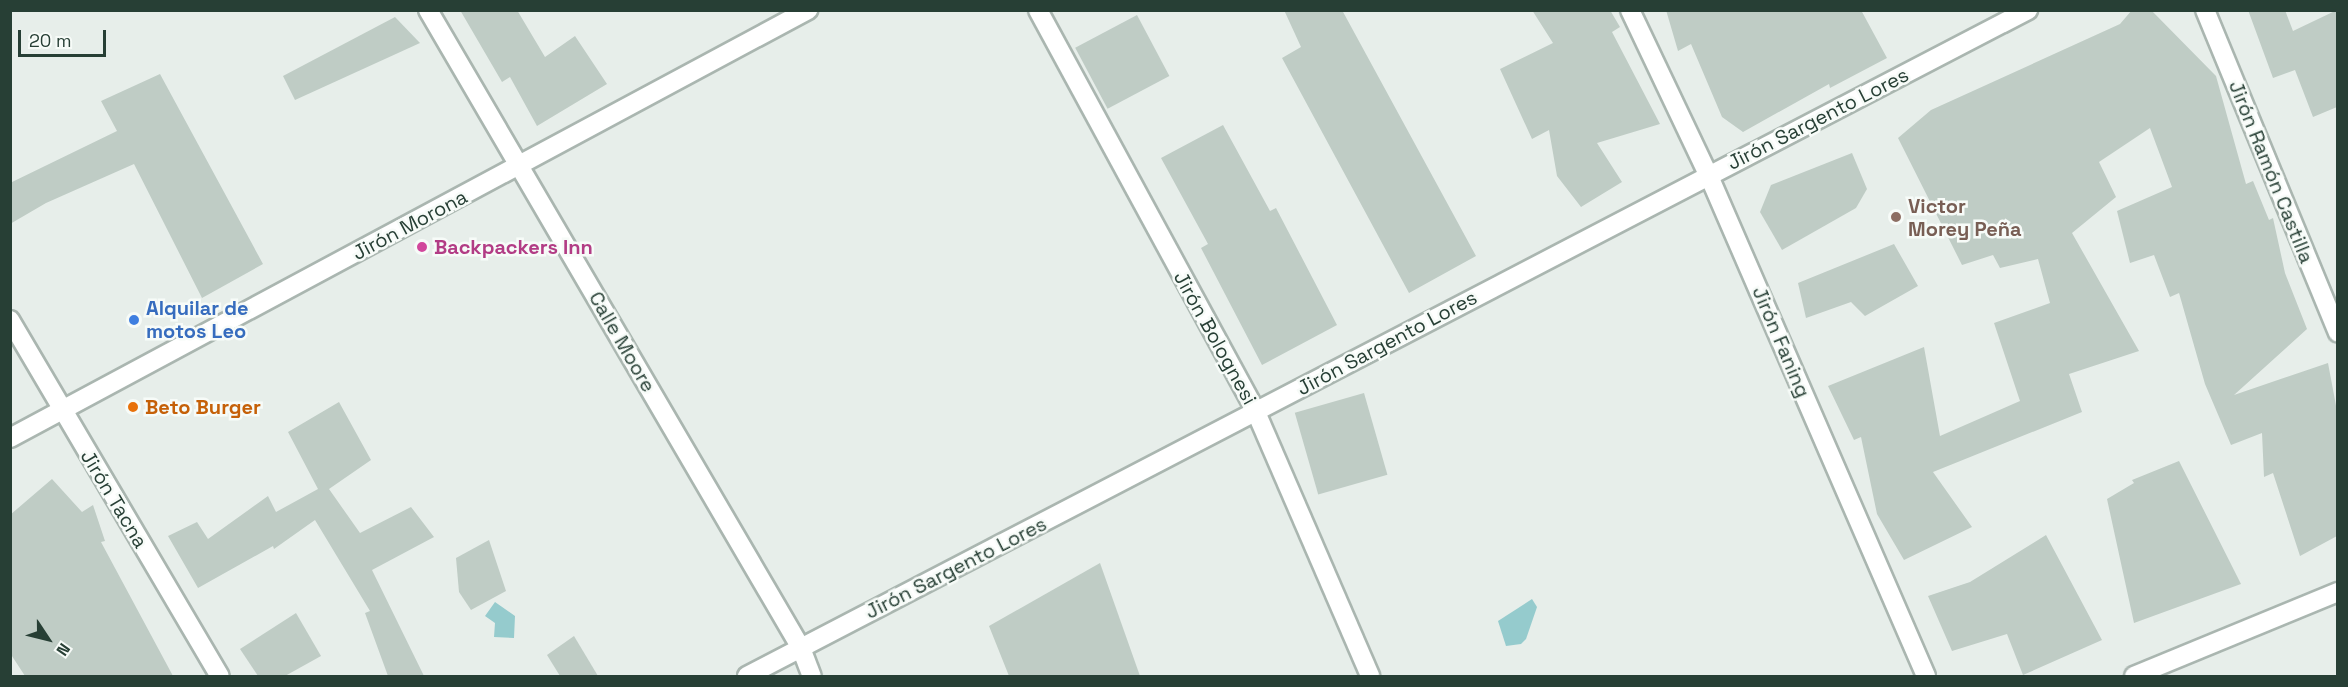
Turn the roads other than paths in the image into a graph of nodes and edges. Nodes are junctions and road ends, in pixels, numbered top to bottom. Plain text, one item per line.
1 (428, 10) edge
2 (808, 10) edge
3 (1038, 10) edge
4 (1630, 10) edge
5 (2028, 10) edge
6 (2205, 10) edge
7 (519, 167) junction
8 (1709, 176) junction
9 (10, 320) edge
10 (2337, 333) edge
11 (63, 412) junction
12 (1256, 412) junction
13 (10, 438) edge
14 (2337, 592) edge
15 (801, 648) junction
16 (220, 676) edge
17 (747, 676) edge
18 (812, 676) edge
19 (1370, 676) edge
20 (1926, 676) edge
21 (2134, 676) edge

1 - 7 street, Calle Moore
2 - 7 street, Jirón Morona
3 - 12 street, Jirón Bolognesi
4 - 8 street, Jirón Faning
5 - 8 street, Jirón Sargento Lores
6 - 10 street, Jirón Ramón Castilla
7 - 11 street, Jirón Morona
7 - 15 street, Calle Moore
8 - 12 street, Jirón Sargento Lores
8 - 20 street, Jirón Faning
9 - 11 street, Jirón Tacna
11 - 13 street, Jirón Morona
11 - 16 street, Jirón Tacna
12 - 15 street, Jirón Sargento Lores
12 - 19 street, Jirón Bolognesi
14 - 21 street
15 - 17 street, Jirón Sargento Lores
15 - 18 street, Calle Moore

